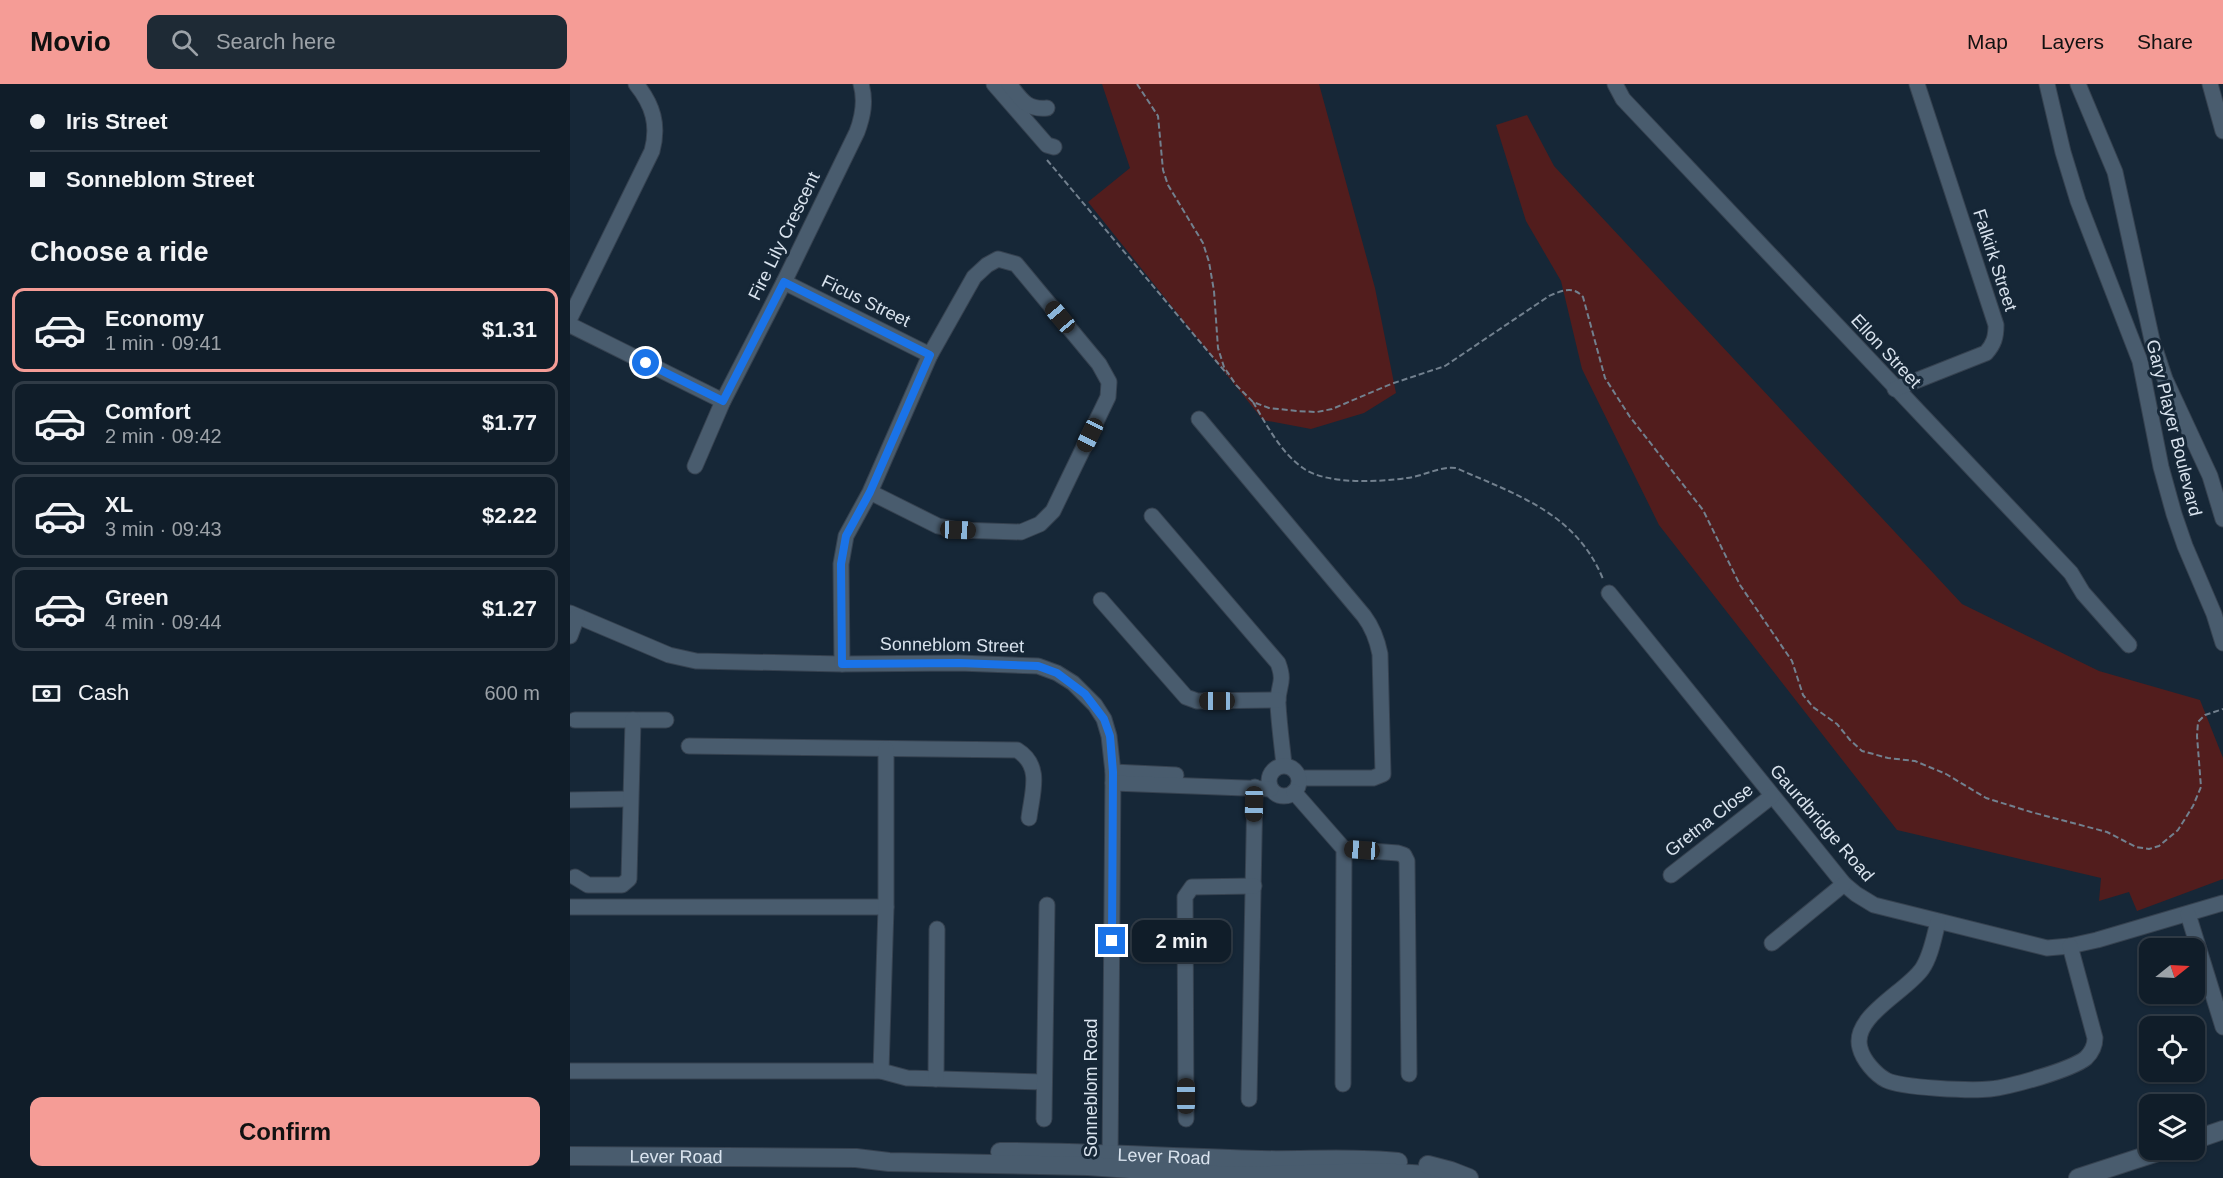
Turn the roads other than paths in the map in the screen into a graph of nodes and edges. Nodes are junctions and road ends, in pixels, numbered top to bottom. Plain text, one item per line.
1 (636, 84) edge
2 (861, 84) edge
3 (994, 84) edge
4 (1009, 84) edge
5 (1615, 84) edge
6 (1917, 84) edge
7 (2047, 84) edge
8 (2078, 84) edge
9 (2210, 84) edge
10 (1047, 108) dead end
11 (2223, 131) edge
12 (1050, 153) road end
13 (784, 282) junction
14 (570, 318) edge
15 (570, 325) edge
16 (930, 355) junction
17 (1895, 388) junction
18 (723, 401) junction
19 (1199, 419) dead end
20 (695, 466) dead end
21 (870, 492) junction
22 (1152, 516) dead end
23 (2223, 519) edge
24 (1609, 593) road end
25 (1101, 600) dead end
26 (573, 615) edge
27 (570, 636) edge
28 (2223, 643) edge
29 (2129, 645) dead end
30 (842, 664) junction
31 (1278, 700) junction
32 (575, 720) dead end
33 (633, 720) junction
34 (666, 720) dead end
35 (689, 746) dead end
36 (886, 749) junction
37 (1284, 765) junction
38 (1113, 778) junction
39 (1169, 779) junction
40 (1270, 784) junction
41 (1297, 785) junction
42 (1255, 787) junction
43 (1772, 796) junction
44 (630, 799) junction
45 (570, 800) edge
46 (1029, 818) dead end
47 (1344, 849) junction
48 (1671, 875) dead end
49 (575, 877) dead end
50 (1844, 884) junction
51 (1254, 886) junction
52 (2223, 903) edge
53 (1047, 905) dead end
54 (886, 907) junction
55 (570, 908) edge
56 (2188, 914) junction
57 (1938, 922) junction
58 (937, 929) dead end
59 (1772, 943) dead end
60 (2070, 946) junction
61 (1112, 1008) joint
62 (2223, 1027) edge
63 (570, 1071) edge
64 (881, 1071) junction
65 (1409, 1074) dead end
66 (936, 1079) junction
67 (1043, 1082) junction
68 (1343, 1084) dead end
69 (1249, 1099) dead end
70 (1044, 1119) dead end
71 (1186, 1119) dead end
72 (2223, 1130) edge
73 (2205, 1136) edge
74 (570, 1156) edge
75 (2139, 1158) edge
76 (1110, 1160) junction
77 (1441, 1178) edge
78 (1469, 1178) edge
79 (2078, 1178) edge

1 - 14 street
2 - 13 street, Fire Lily Crescent
3 - 12 street
4 - 10 street
5 - 17 street, Ellon Street
6 - 17 street, Falkirk Street
7 - 28 street, Gary Player Boulevard
8 - 23 street, Gary Player Boulevard
9 - 11 street
13 - 16 street, Ficus Street
13 - 18 street, Fire Lily Crescent
15 - 18 street
16 - 21 street
16 - 21 street
17 - 29 street, Ellon Street
18 - 20 street, Fire Lily Crescent
19 - 41 street
21 - 30 street
22 - 31 street
24 - 43 street, Gaurdbridge Road
25 - 31 street
26 - 27 street
26 - 30 street, Sonneblom Street
30 - 38 street, Sonneblom Street
31 - 37 street
32 - 33 street
33 - 34 street
33 - 44 street
35 - 36 street
36 - 46 street
36 - 54 street
37 - 40 street
37 - 41 street
38 - 39 street
38 - 61 street, Sonneblom Street
39 - 40 street
39 - 42 street
40 - 41 street
40 - 42 street
41 - 47 street
42 - 51 street
43 - 48 street, Gretna Close
43 - 50 street, Gaurdbridge Road
44 - 45 street
44 - 49 street
47 - 65 street
47 - 68 street
50 - 57 street, Gaurdbridge Road
50 - 59 street
51 - 69 street
51 - 71 street
52 - 56 street, Gaurdbridge Road
53 - 67 street
54 - 55 street
54 - 64 street
56 - 60 street, Gaurdbridge Road
56 - 62 street
57 - 60 street, Gaurdbridge Road
57 - 60 street
58 - 66 street
61 - 76 street, Sonneblom Road
63 - 64 street
64 - 66 street
66 - 67 street
67 - 70 street
72 - 73 main road
74 - 76 main road, Lever Road
75 - 79 main road
76 - 77 main road, Lever Road
76 - 78 main road, Lever Road

